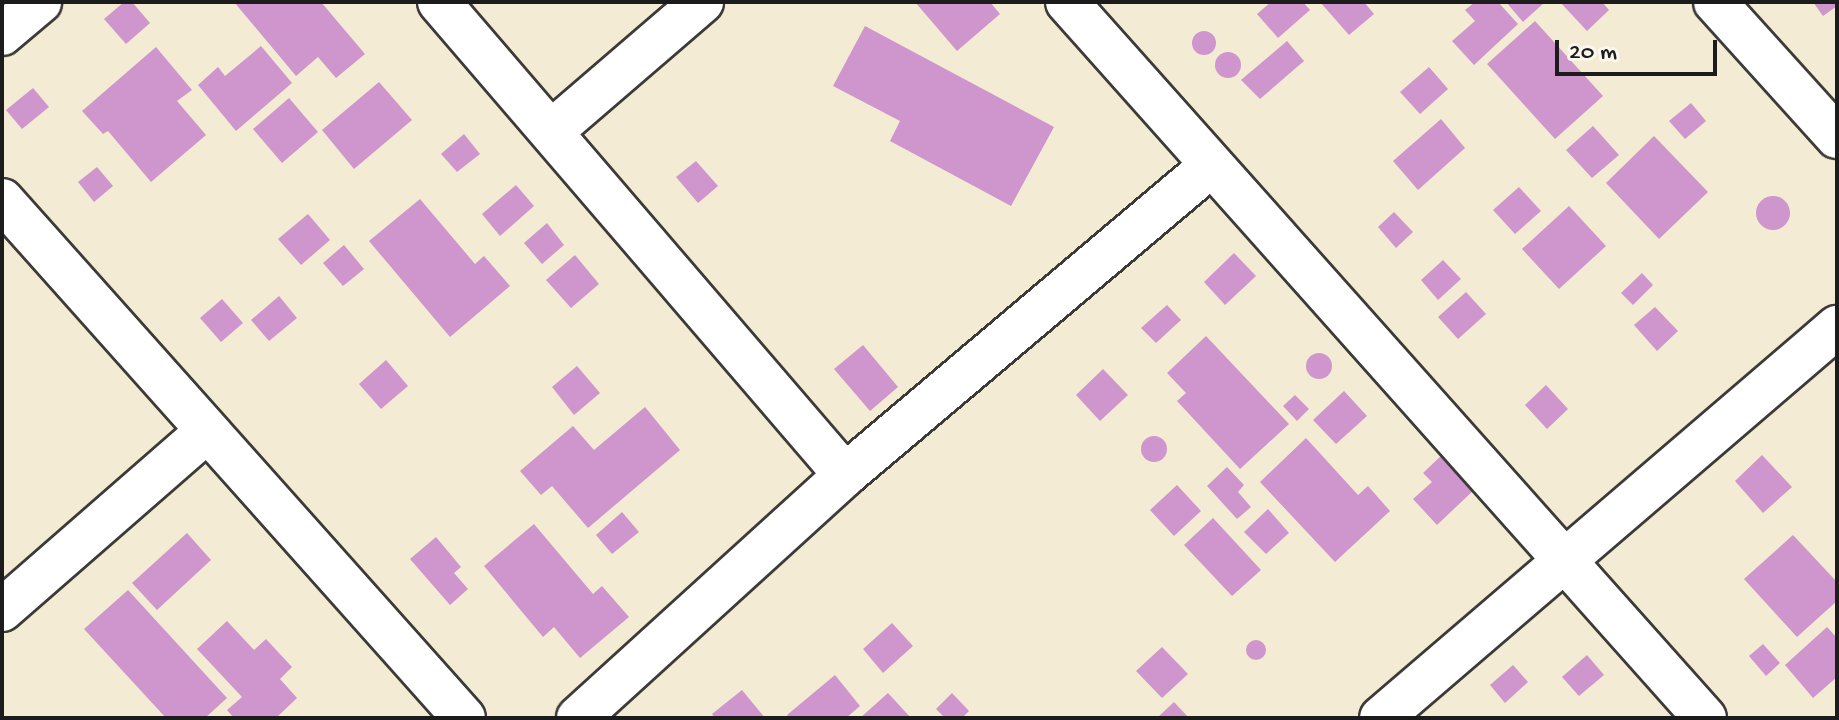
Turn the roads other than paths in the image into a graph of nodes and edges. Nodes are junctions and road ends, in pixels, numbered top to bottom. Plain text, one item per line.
1 (40, 2) edge
2 (439, 2) edge
3 (702, 2) edge
4 (1067, 2) edge
5 (1715, 2) edge
6 (2, 34) edge
7 (552, 131) junction
8 (1837, 137) edge
9 (1209, 167) junction
10 (2, 200) edge
11 (1837, 327) edge
12 (207, 431) junction
13 (845, 475) junction
14 (1564, 560) junction
15 (2, 610) edge
16 (464, 718) edge
17 (578, 718) edge
18 (1381, 718) edge
19 (1705, 718) edge

1 - 6 street
2 - 7 street
3 - 7 street
4 - 9 street
5 - 8 street
7 - 13 street
9 - 13 street
9 - 14 street
10 - 12 street
11 - 14 street
12 - 15 street
12 - 16 street
13 - 17 street
14 - 18 street
14 - 19 street

